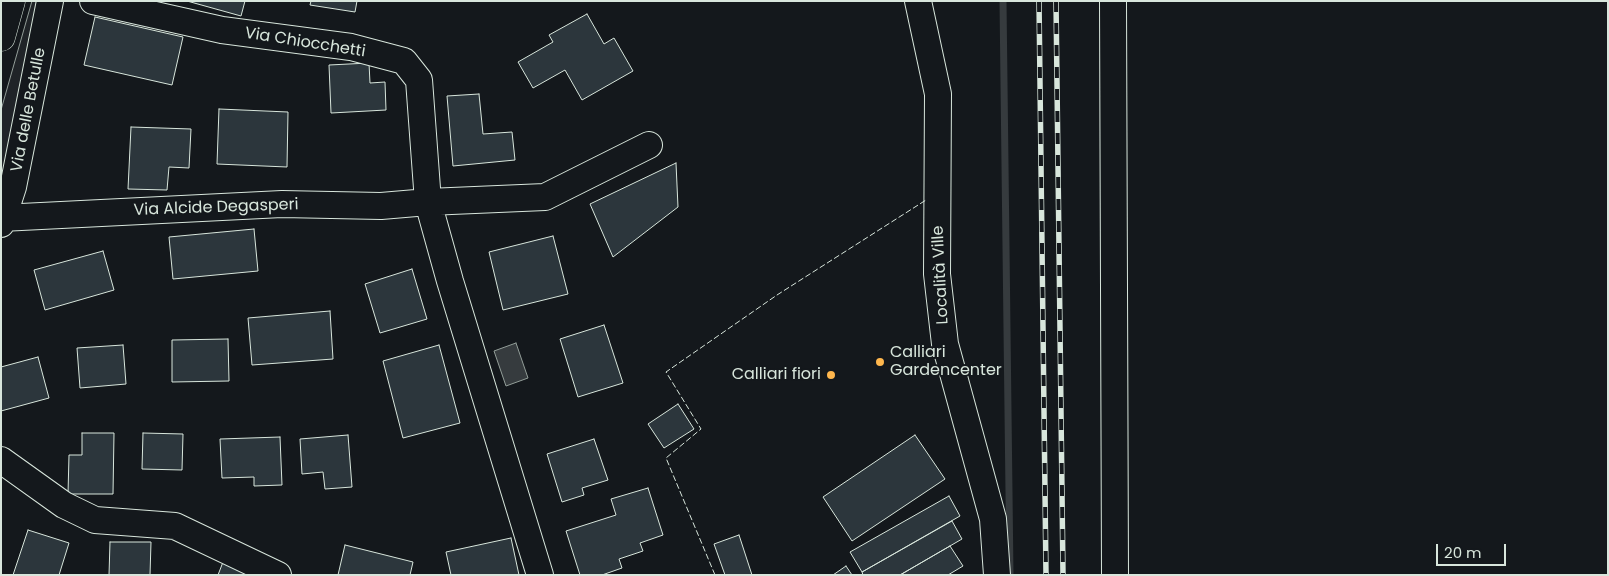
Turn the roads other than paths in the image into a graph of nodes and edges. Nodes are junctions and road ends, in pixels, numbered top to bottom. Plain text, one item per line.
1 (11, 1) edge
2 (50, 1) edge
3 (92, 1) edge
4 (918, 1) edge
5 (1113, 1) edge
6 (1, 37) edge
7 (649, 145) dead end
8 (428, 202) junction
9 (2, 220) edge
10 (1, 460) edge
11 (278, 575) edge
12 (540, 575) edge
13 (997, 575) edge
14 (1115, 575) edge

1 - 6 main road
2 - 9 street, Via delle Betulle
3 - 8 street, Via Chiocchetti
4 - 13 street, Località Ville
5 - 14 street
7 - 8 street, Via Alcide Degasperi
8 - 9 street, Via Alcide Degasperi
8 - 12 street
10 - 11 street

